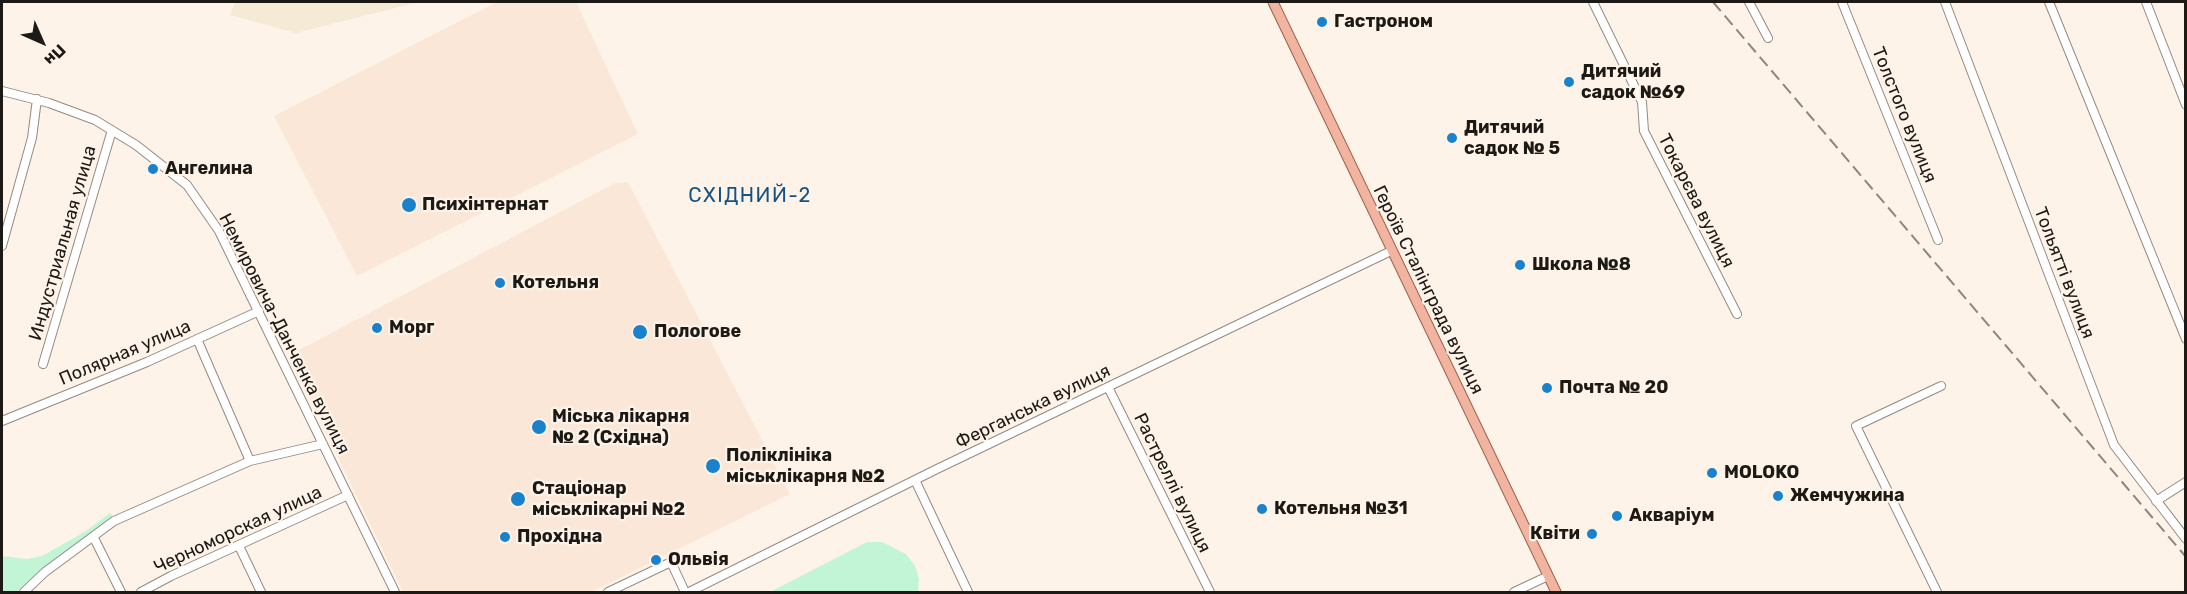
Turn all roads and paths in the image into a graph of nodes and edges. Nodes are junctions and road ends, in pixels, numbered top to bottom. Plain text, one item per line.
1 (1273, 2) edge
2 (1593, 2) edge
3 (1749, 2) edge
4 (1842, 2) edge
5 (1945, 2) edge
6 (2049, 2) edge
7 (2146, 2) edge
8 (1768, 38) dead end
9 (2, 91) edge
10 (37, 99) junction
11 (2186, 105) edge
12 (112, 130) junction
13 (1938, 240) dead end
14 (2, 246) edge
15 (1391, 251) junction
16 (259, 311) junction
17 (1737, 314) dead end
18 (197, 339) junction
19 (2186, 339) edge
20 (43, 364) dead end
21 (1941, 386) dead end
22 (1108, 387) junction
23 (2, 421) edge
24 (322, 444) junction
25 (250, 461) junction
26 (915, 480) junction
27 (2186, 482) edge
28 (348, 495) junction
29 (2156, 501) junction
30 (94, 537) junction
31 (2186, 539) edge
32 (238, 546) junction
33 (1548, 576) junction
34 (24, 592) edge
35 (121, 592) edge
36 (141, 592) edge
37 (261, 592) edge
38 (395, 592) edge
39 (608, 592) edge
40 (687, 592) edge
41 (968, 592) edge
42 (1210, 592) edge
43 (1514, 592) edge
44 (1556, 592) edge
45 (1937, 592) edge

1 - 15 main road, Героїв Сталінграда вулиця
2 - 17 street, Токарєва вулиця
3 - 8 street
4 - 13 street, Толстого вулиця
5 - 29 street, Тольятті вулиця
6 - 19 street
7 - 11 street
9 - 10 street, Немировича-Данченка вулиця
10 - 12 street, Немировича-Данченка вулиця
10 - 14 street
12 - 16 street, Немировича-Данченка вулиця
12 - 20 street, Индустриальная улица
15 - 22 street, Ферганська вулиця
15 - 33 main road, Героїв Сталінграда вулиця
16 - 18 street, Полярная улица
16 - 24 street, Немировича-Данченка вулиця
18 - 23 street, Полярная улица
18 - 25 street
21 - 45 street
22 - 26 street, Ферганська вулиця
22 - 42 street, Растреллі вулиця
24 - 25 street
24 - 28 street, Немировича-Данченка вулиця
25 - 30 street
26 - 40 street, Ферганська вулиця
26 - 41 street
27 - 29 street
28 - 32 street, Черноморская улица
28 - 38 street, Немировича-Данченка вулиця
29 - 31 street, Тольятті вулиця
30 - 34 street
30 - 35 street
32 - 36 street, Черноморская улица
32 - 37 street
33 - 43 street
33 - 44 main road, Героїв Сталінграда вулиця
39 - 40 street

